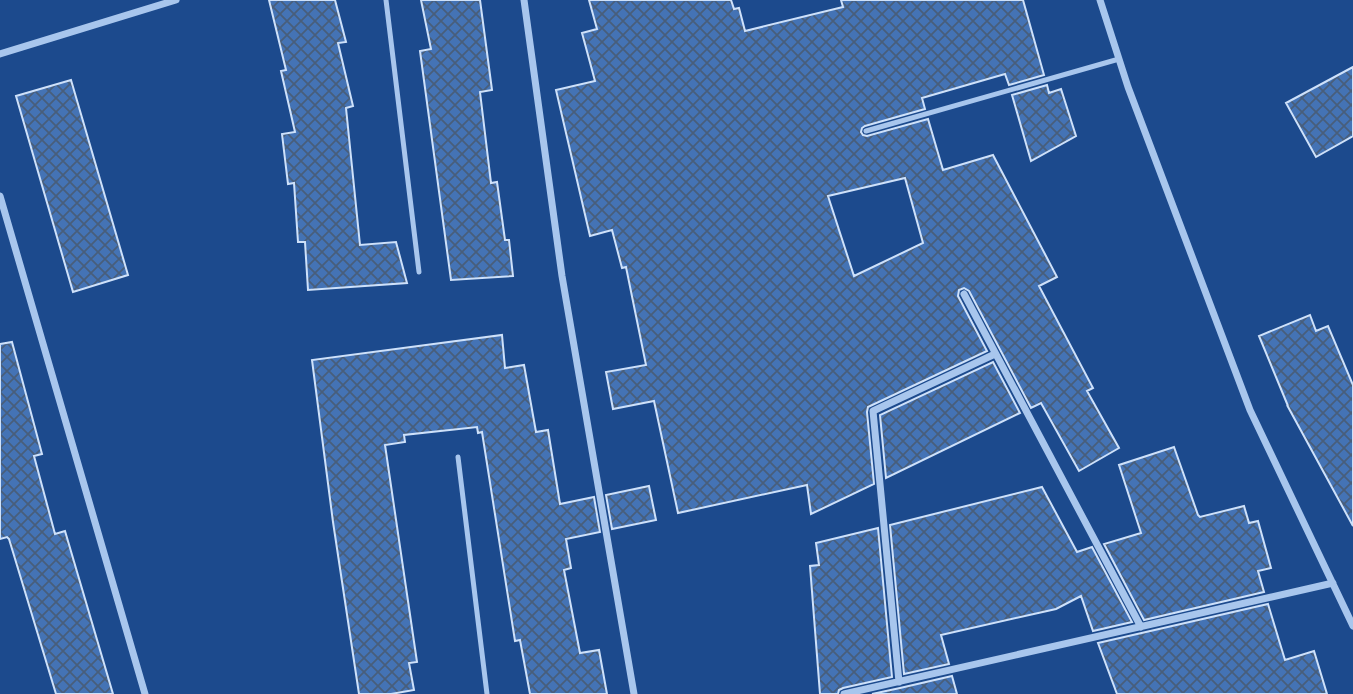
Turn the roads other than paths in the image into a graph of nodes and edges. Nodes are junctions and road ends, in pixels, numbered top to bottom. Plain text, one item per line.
1 (176, 0) edge
2 (386, 0) edge
3 (524, 0) edge
4 (1100, 0) edge
5 (0, 54) edge
6 (1119, 59) junction
7 (866, 131) dead end
8 (0, 196) edge
9 (419, 272) dead end
10 (964, 294) dead end
11 (995, 354) junction
12 (458, 457) dead end
13 (1333, 583) junction
14 (1353, 626) edge
15 (1141, 627) junction
16 (899, 682) junction
17 (145, 694) edge
18 (487, 694) edge
19 (634, 694) edge
20 (844, 694) edge

1 - 5 street
2 - 9 lane
3 - 19 street
4 - 6 street
6 - 7 lane
6 - 13 street
8 - 17 street
10 - 11 street
11 - 15 street
11 - 16 street
12 - 18 lane
13 - 14 street
13 - 15 street
15 - 16 street
16 - 20 street

